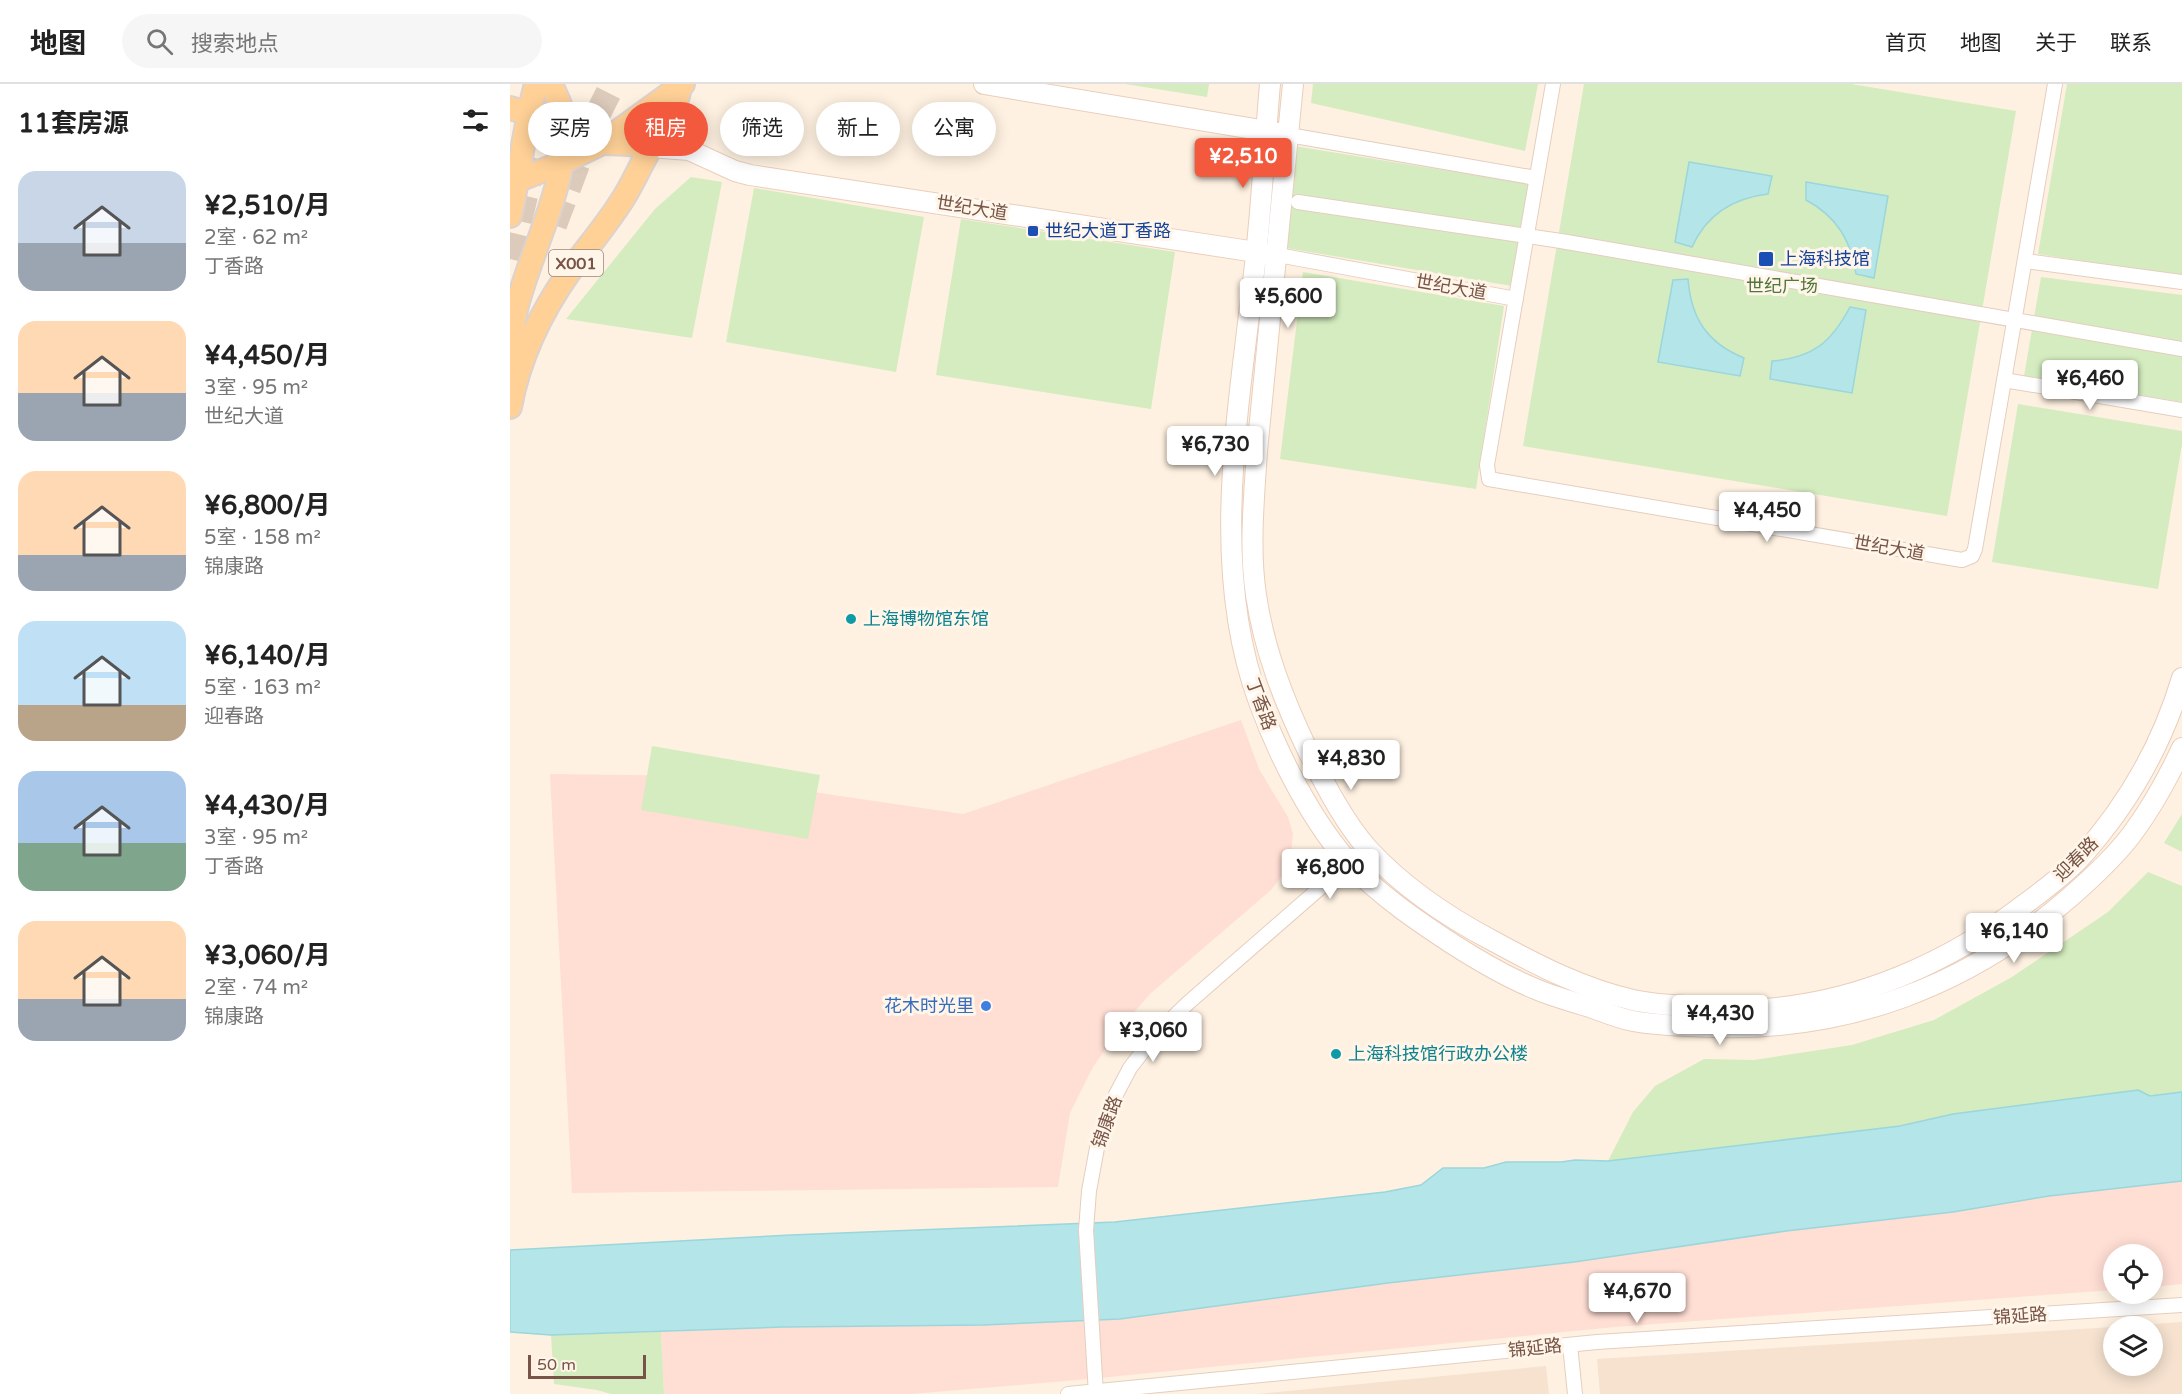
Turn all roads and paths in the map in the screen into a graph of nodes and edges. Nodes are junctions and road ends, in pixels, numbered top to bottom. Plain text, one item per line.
1 (537, 84) edge
2 (984, 84) edge
3 (1270, 84) edge
4 (1293, 84) edge
5 (1553, 84) edge
6 (2055, 84) edge
7 (681, 85) edge
8 (555, 92) edge
9 (676, 102) edge
10 (519, 110) edge
11 (1266, 130) junction
12 (1289, 135) junction
13 (612, 136) edge
14 (562, 156) edge
15 (576, 156) edge
16 (646, 156) edge
17 (702, 156) edge
18 (561, 163) junction
19 (1536, 178) junction
20 (519, 180) junction
21 (1298, 202) dead end
22 (510, 216) edge
23 (1527, 237) junction
24 (1257, 251) junction
25 (1278, 255) junction
26 (2025, 261) junction
27 (2182, 282) edge
28 (1516, 299) junction
29 (2015, 318) junction
30 (2182, 349) edge
31 (2004, 381) junction
32 (512, 397) edge
33 (2182, 410) edge
34 (2182, 678) edge
35 (2182, 748) edge
36 (1367, 848) junction
37 (1349, 863) junction
38 (1761, 1009) joint
39 (1746, 1028) joint
40 (2182, 1305) edge
41 (1570, 1345) junction
42 (1096, 1393) edge
43 (1068, 1394) edge
44 (1575, 1394) edge

1 - 8 main road
1 - 10 main road
2 - 11 street
3 - 11 street, 丁香路
4 - 12 street, 丁香路
5 - 19 street, 世纪大道
6 - 26 street, 世纪大道
7 - 9 main road, X001
7 - 13 main road
10 - 20 main road
11 - 12 street
11 - 24 street, 丁香路
12 - 19 street
12 - 25 street, 丁香路
14 - 18 main road
15 - 18 main road
16 - 32 main road, X001
17 - 24 street, 世纪大道
18 - 20 main road
18 - 32 main road
19 - 23 street, 世纪大道
20 - 22 main road
21 - 23 street
23 - 28 street, 世纪大道
23 - 29 street
24 - 25 street, 世纪大道
24 - 37 street, 丁香路
25 - 28 street, 世纪大道
25 - 36 street, 丁香路
26 - 27 street
26 - 29 street, 世纪大道
28 - 31 street, 世纪大道
29 - 30 street
29 - 31 street, 世纪大道
31 - 33 street
34 - 38 street, 迎春路
35 - 39 street, 迎春路
36 - 37 street, 锦康路
36 - 38 street, 丁香路
37 - 39 street, 丁香路
37 - 42 street, 锦康路
40 - 41 street, 锦延路
41 - 42 street, 锦延路
41 - 44 street
42 - 43 street, 锦延路

